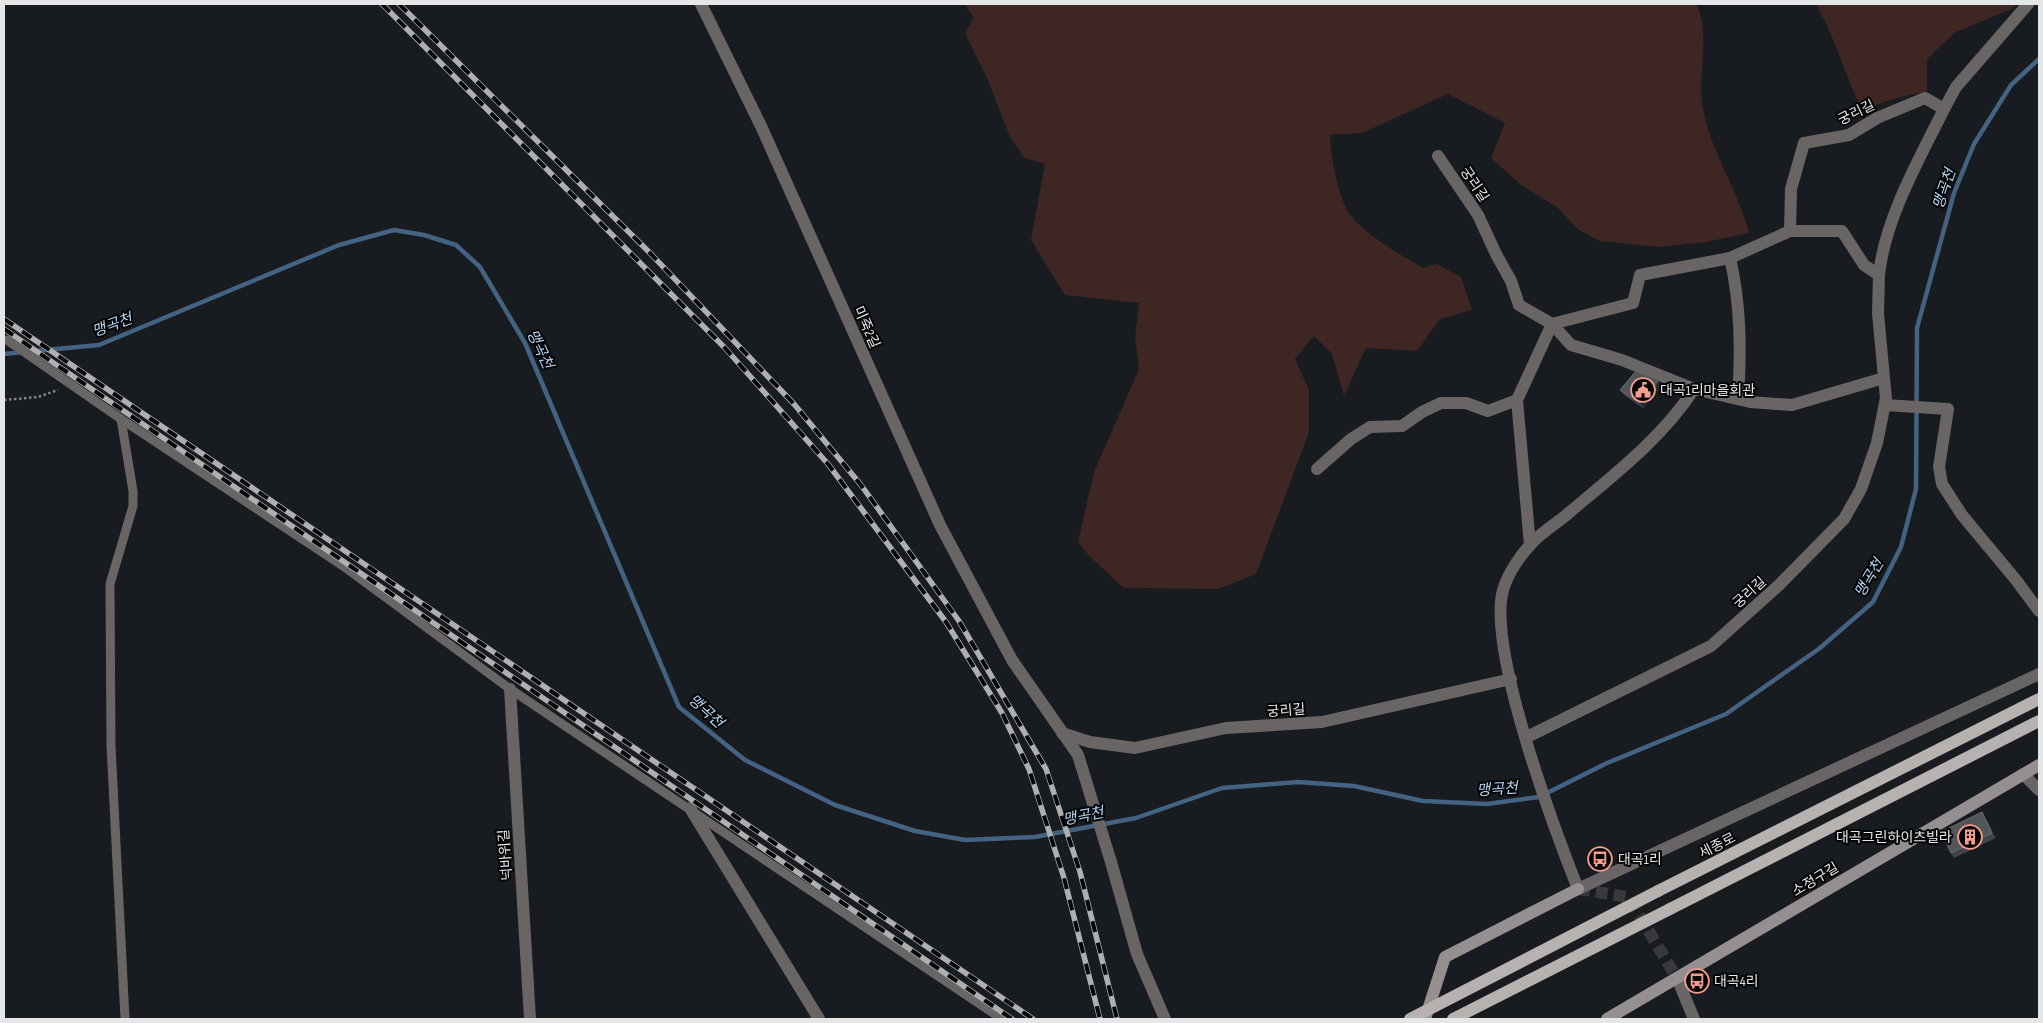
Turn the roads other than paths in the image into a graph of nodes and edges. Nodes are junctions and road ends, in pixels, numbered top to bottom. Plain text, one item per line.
1 (701, 4) edge
2 (2028, 4) edge
3 (1944, 109) junction
4 (1438, 156) dead end
5 (1790, 231) junction
6 (1730, 258) junction
7 (1879, 275) junction
8 (1552, 324) junction
9 (7, 340) dead end
10 (1884, 378) junction
11 (1694, 389) junction
12 (1738, 399) junction
13 (1517, 400) junction
14 (1885, 405) junction
15 (121, 419) junction
16 (1317, 469) dead end
17 (1530, 546) junction
18 (2039, 611) edge
19 (2039, 674) edge
20 (1510, 679) junction
21 (510, 689) junction
22 (2039, 699) edge
23 (2039, 721) edge
24 (1062, 733) junction
25 (1527, 738) junction
26 (2039, 765) edge
27 (2024, 774) junction
28 (2039, 790) edge
29 (690, 808) junction
30 (1578, 889) junction
31 (1677, 978) junction
32 (125, 1019) edge
33 (530, 1019) edge
34 (819, 1019) edge
35 (1002, 1019) edge
36 (1165, 1019) edge
37 (1410, 1019) edge
38 (1425, 1019) edge
39 (1453, 1019) edge
40 (1606, 1019) edge
41 (1694, 1019) edge

1 - 24 street, 미죽2길
2 - 3 street, 궁리길
3 - 5 street, 궁리길
3 - 7 street, 궁리길
4 - 8 street, 궁리길
5 - 6 street
5 - 7 street
6 - 8 street
6 - 12 street
7 - 10 street, 궁리길
8 - 11 street, 궁리길
8 - 13 street
9 - 15 lane
10 - 12 street, 궁리길
10 - 14 street, 궁리길
11 - 12 street, 궁리길
11 - 17 street
13 - 16 street
13 - 17 street
14 - 18 street
14 - 25 street, 궁리길
15 - 21 lane
15 - 32 lane
17 - 20 street
19 - 30 street
20 - 24 street, 궁리길
20 - 25 street
21 - 29 lane
21 - 33 street, 넉바위길
22 - 37 main road, 세종로, bridge
23 - 39 main road, bridge
24 - 36 street, 미죽2길
25 - 30 street
26 - 27 street, 소정구길
27 - 28 street
27 - 31 street, 소정구길
29 - 34 street
29 - 35 lane
30 - 38 street
31 - 40 street, 소정구길
31 - 41 street

